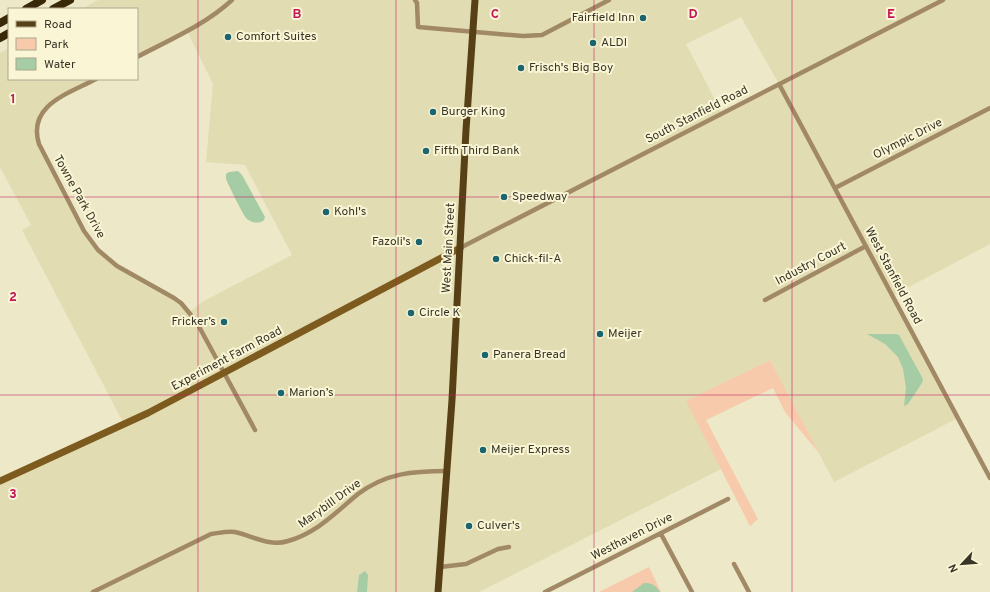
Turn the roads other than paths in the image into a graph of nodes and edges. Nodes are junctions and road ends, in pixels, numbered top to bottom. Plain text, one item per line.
1 (42, 0) edge
2 (70, 0) edge
3 (232, 0) edge
4 (415, 0) edge
5 (475, 0) edge
6 (609, 0) edge
7 (943, 0) edge
8 (28, 8) edge
9 (55, 8) edge
10 (472, 31) junction
11 (138, 56) edge
12 (94, 80) edge
13 (779, 84) junction
14 (990, 108) edge
15 (835, 188) junction
16 (866, 246) junction
17 (460, 248) junction
18 (765, 300) dead end
19 (224, 372) junction
20 (255, 430) dead end
21 (447, 471) junction
22 (990, 478) edge
23 (0, 481) edge
24 (728, 499) dead end
25 (661, 534) junction
26 (509, 547) dead end
27 (734, 564) dead end
28 (440, 567) junction
29 (93, 592) edge
30 (438, 592) edge
31 (546, 592) edge
32 (692, 592) edge
33 (749, 592) edge

1 - 8 highway
2 - 9 highway
3 - 11 street
4 - 10 street
5 - 10 main road, West Main Street
6 - 10 street
7 - 13 street, South Stanfield Road
10 - 17 main road, West Main Street
12 - 19 street, Towne Park Drive
13 - 15 street, West Stanfield Road
13 - 17 street, South Stanfield Road
14 - 15 street, Olympic Drive
15 - 16 street, West Stanfield Road
16 - 18 street, Industry Court
16 - 22 street, West Stanfield Road
17 - 19 street, Experiment Farm Road
17 - 21 main road, West Main Street
19 - 20 street, Towne Park Drive
19 - 23 street, Experiment Farm Road
21 - 28 main road, West Main Street
21 - 29 street, Marybill Drive
24 - 25 street, Westhaven Drive
25 - 31 street, Westhaven Drive
25 - 32 street
26 - 28 street
27 - 33 street
28 - 30 main road, West Main Street

